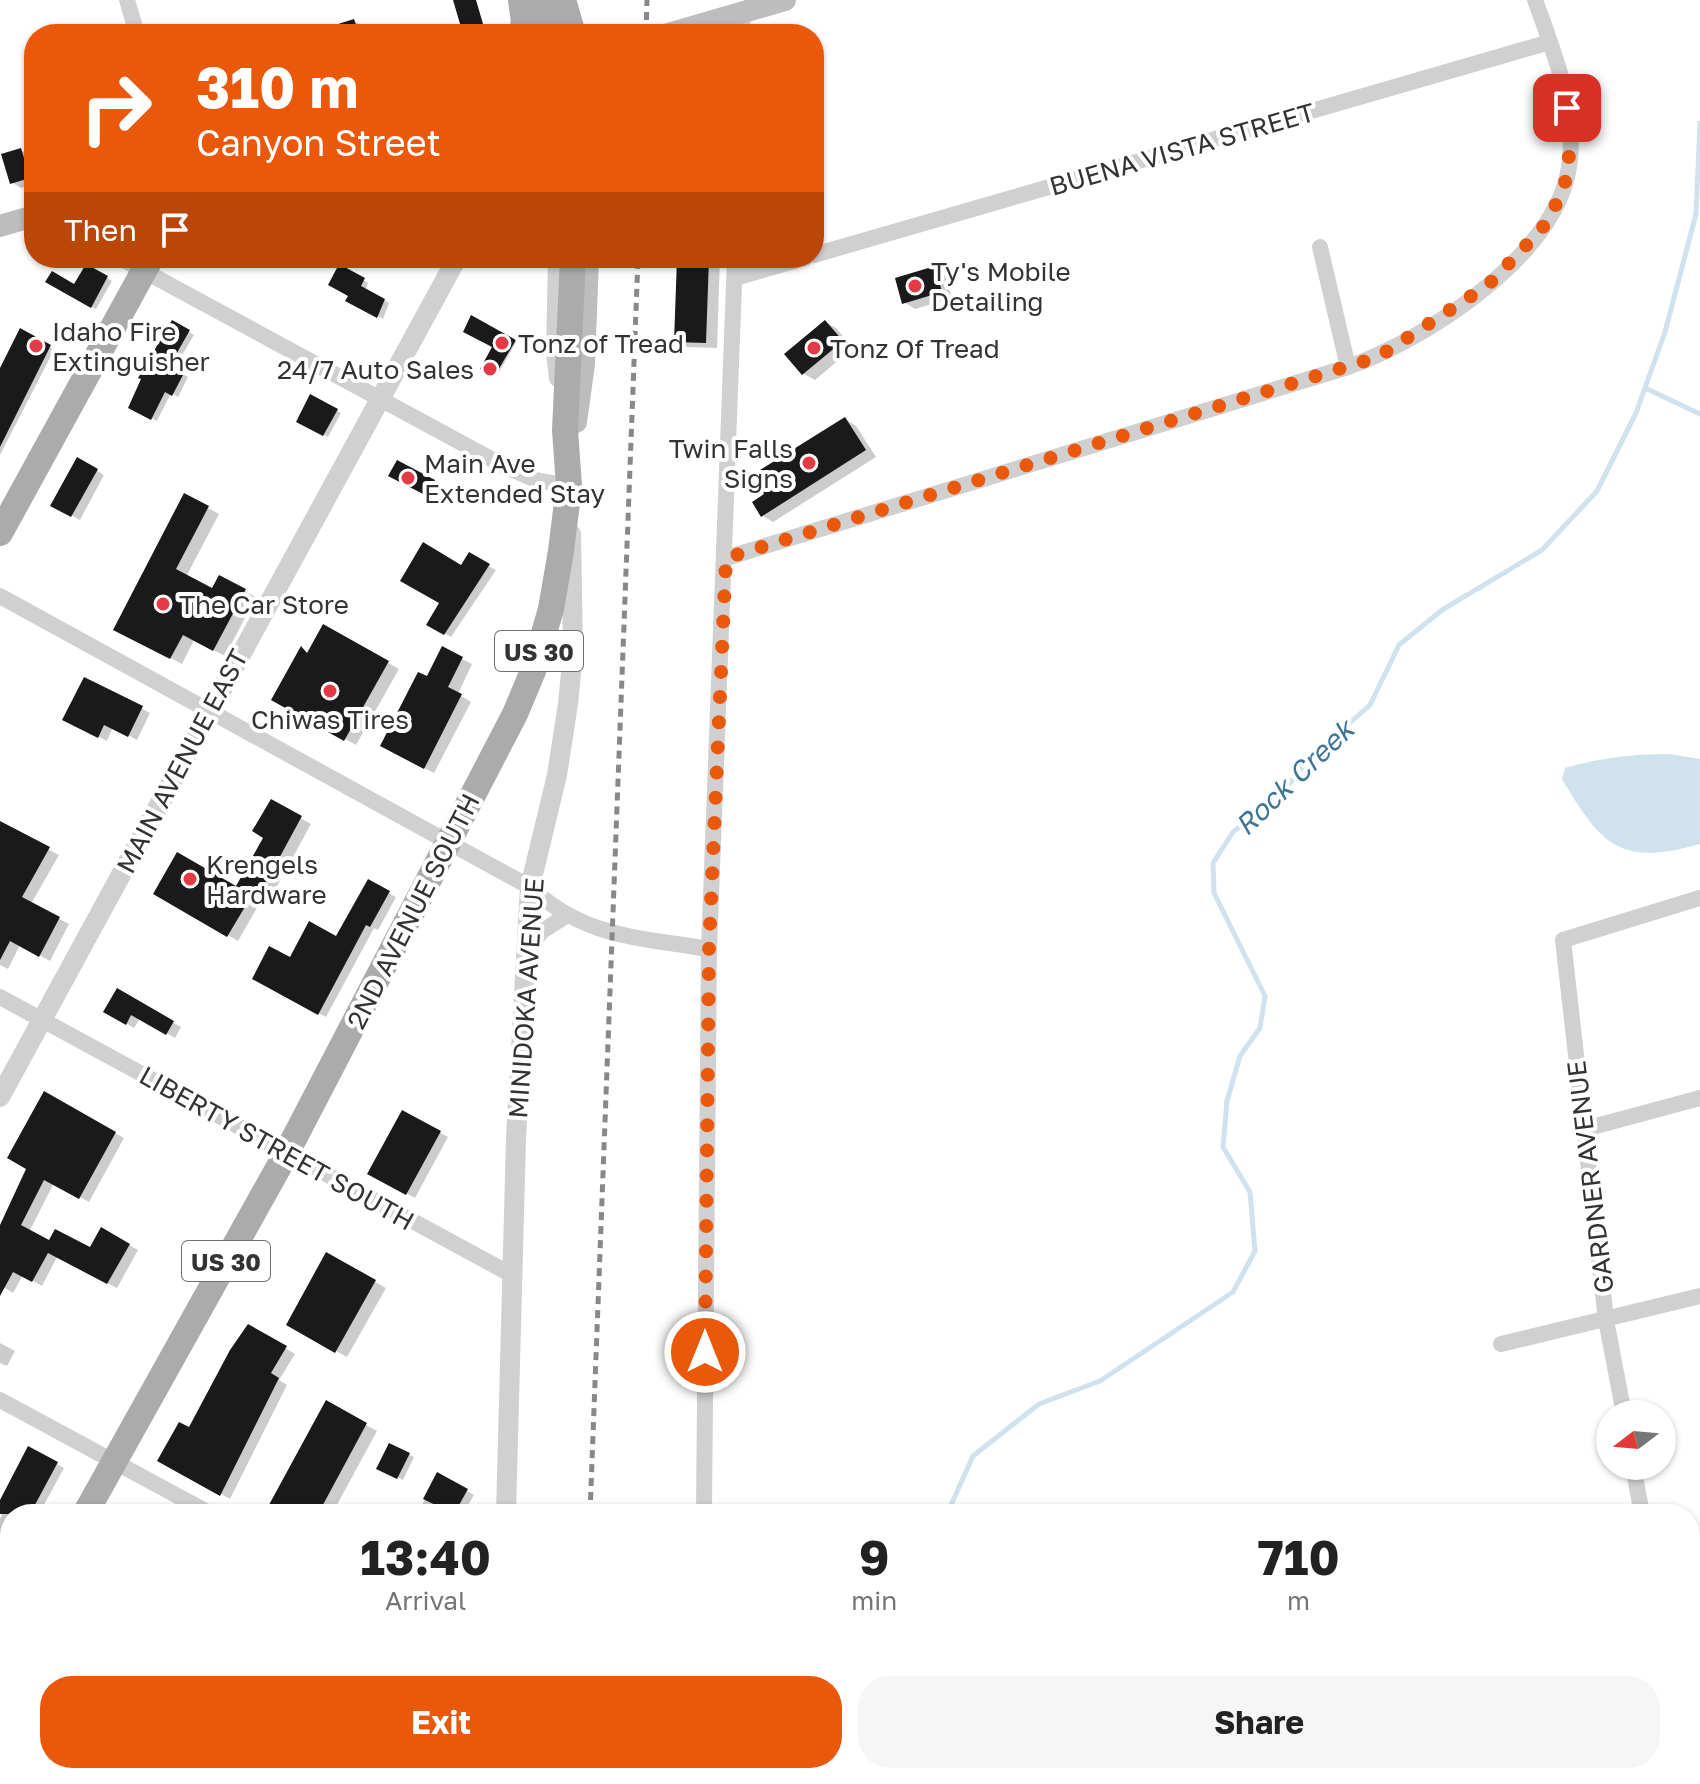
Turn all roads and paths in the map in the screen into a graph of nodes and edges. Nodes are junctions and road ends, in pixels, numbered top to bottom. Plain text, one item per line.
1 (127, 0) edge
2 (521, 0) edge
3 (538, 0) edge
4 (563, 0) edge
5 (785, 0) edge
6 (1535, 0) edge
7 (735, 22) edge
8 (134, 24) edge
9 (524, 24) edge
10 (544, 24) edge
11 (570, 24) edge
12 (1550, 42) junction
13 (24, 219) edge
14 (0, 226) edge
15 (1320, 247) dead end
16 (824, 252) edge
17 (146, 268) edge
18 (153, 268) edge
19 (451, 268) edge
20 (558, 268) edge
21 (573, 268) edge
22 (588, 268) edge
23 (735, 268) edge
24 (770, 268) edge
25 (735, 278) junction
26 (1348, 367) junction
27 (380, 397) junction
28 (565, 430) junction
29 (569, 478) junction
30 (0, 533) edge
31 (726, 558) junction
32 (0, 596) edge
33 (210, 709) junction
34 (449, 842) junction
35 (530, 887) junction
36 (1700, 898) edge
37 (566, 916) junction
38 (709, 949) junction
39 (526, 952) junction
40 (0, 997) edge
41 (42, 1020) junction
42 (0, 1097) edge
43 (1700, 1098) edge
44 (1585, 1129) junction
45 (286, 1154) junction
46 (512, 1275) junction
47 (1700, 1296) edge
48 (1606, 1320) junction
49 (1501, 1344) dead end
50 (0, 1400) edge
51 (1621, 1400) edge
52 (113, 1463) junction
53 (1636, 1480) edge
54 (90, 1504) edge
55 (192, 1504) edge
56 (506, 1504) edge
57 (704, 1504) edge
58 (1640, 1504) edge

1 - 8 street
2 - 9 main road
3 - 10 main road
4 - 11 main road
5 - 7 main road
6 - 12 street
12 - 16 street, BUENA VISTA STREET
12 - 26 street
13 - 14 main road
15 - 26 street
17 - 30 main road
18 - 27 street
19 - 27 street, MAIN AVENUE EAST
20 - 28 street
21 - 28 main road, 2ND AVENUE SOUTH / US 30
22 - 29 main road
23 - 25 street
24 - 25 street
25 - 31 street
26 - 31 street
27 - 29 street
27 - 33 street, MAIN AVENUE EAST
28 - 29 main road, 2ND AVENUE SOUTH / US 30
29 - 34 main road, 2ND AVENUE SOUTH / US 30
29 - 35 street, MINIDOKA AVENUE
31 - 38 street
32 - 33 street
33 - 34 street
33 - 41 street, MAIN AVENUE EAST
34 - 35 street
34 - 45 main road, 2ND AVENUE SOUTH / US 30
35 - 37 street
35 - 39 street, MINIDOKA AVENUE
36 - 44 street, GARDNER AVENUE
37 - 38 street
37 - 39 street
38 - 57 street
39 - 46 street, MINIDOKA AVENUE
40 - 41 street, LIBERTY STREET SOUTH
41 - 42 street, MAIN AVENUE EAST
41 - 45 street, LIBERTY STREET SOUTH
43 - 44 street
44 - 48 street, GARDNER AVENUE
45 - 46 street, LIBERTY STREET SOUTH
45 - 52 main road, 2ND AVENUE SOUTH / US 30
46 - 56 street, MINIDOKA AVENUE
47 - 48 street
48 - 49 street
48 - 51 street, GARDNER AVENUE
50 - 52 street
52 - 54 main road, 2ND AVENUE SOUTH / US 30
52 - 55 street
53 - 58 street

